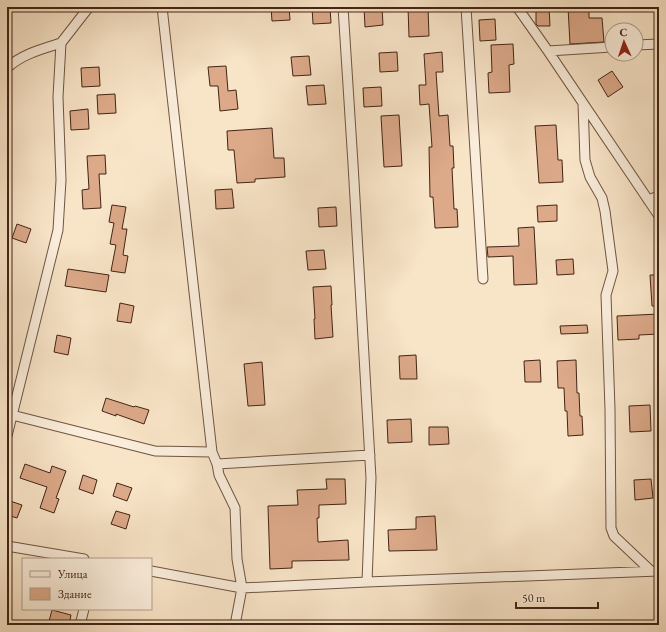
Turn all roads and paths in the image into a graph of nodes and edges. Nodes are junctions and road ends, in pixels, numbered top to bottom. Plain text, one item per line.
1 (89, 7) edge
2 (162, 7) edge
3 (343, 7) edge
4 (466, 7) edge
5 (517, 7) edge
6 (61, 43) junction
7 (659, 44) edge
8 (644, 45) edge
9 (604, 48) edge
10 (548, 52) junction
11 (7, 68) edge
12 (583, 103) junction
13 (659, 196) edge
14 (648, 200) junction
15 (659, 216) edge
16 (483, 280) dead end
17 (12, 414) junction
18 (7, 436) edge
19 (212, 452) junction
20 (370, 455) junction
21 (217, 464) junction
22 (7, 546) edge
23 (78, 558) edge
24 (152, 571) edge
25 (655, 571) edge
26 (367, 582) junction
27 (242, 588) junction
28 (84, 610) edge
29 (80, 625) edge
30 (236, 625) edge

1 - 6 street
2 - 19 street
3 - 20 street
4 - 16 street
5 - 10 street
6 - 11 street
6 - 17 street
7 - 8 street
9 - 10 street
10 - 12 street
12 - 14 street
12 - 25 street
13 - 14 street
14 - 15 street
17 - 18 street
17 - 19 street
19 - 21 street
20 - 21 street
20 - 26 street
21 - 27 street
22 - 23 street
24 - 27 street
25 - 26 street
26 - 27 street
27 - 30 street
28 - 29 street

